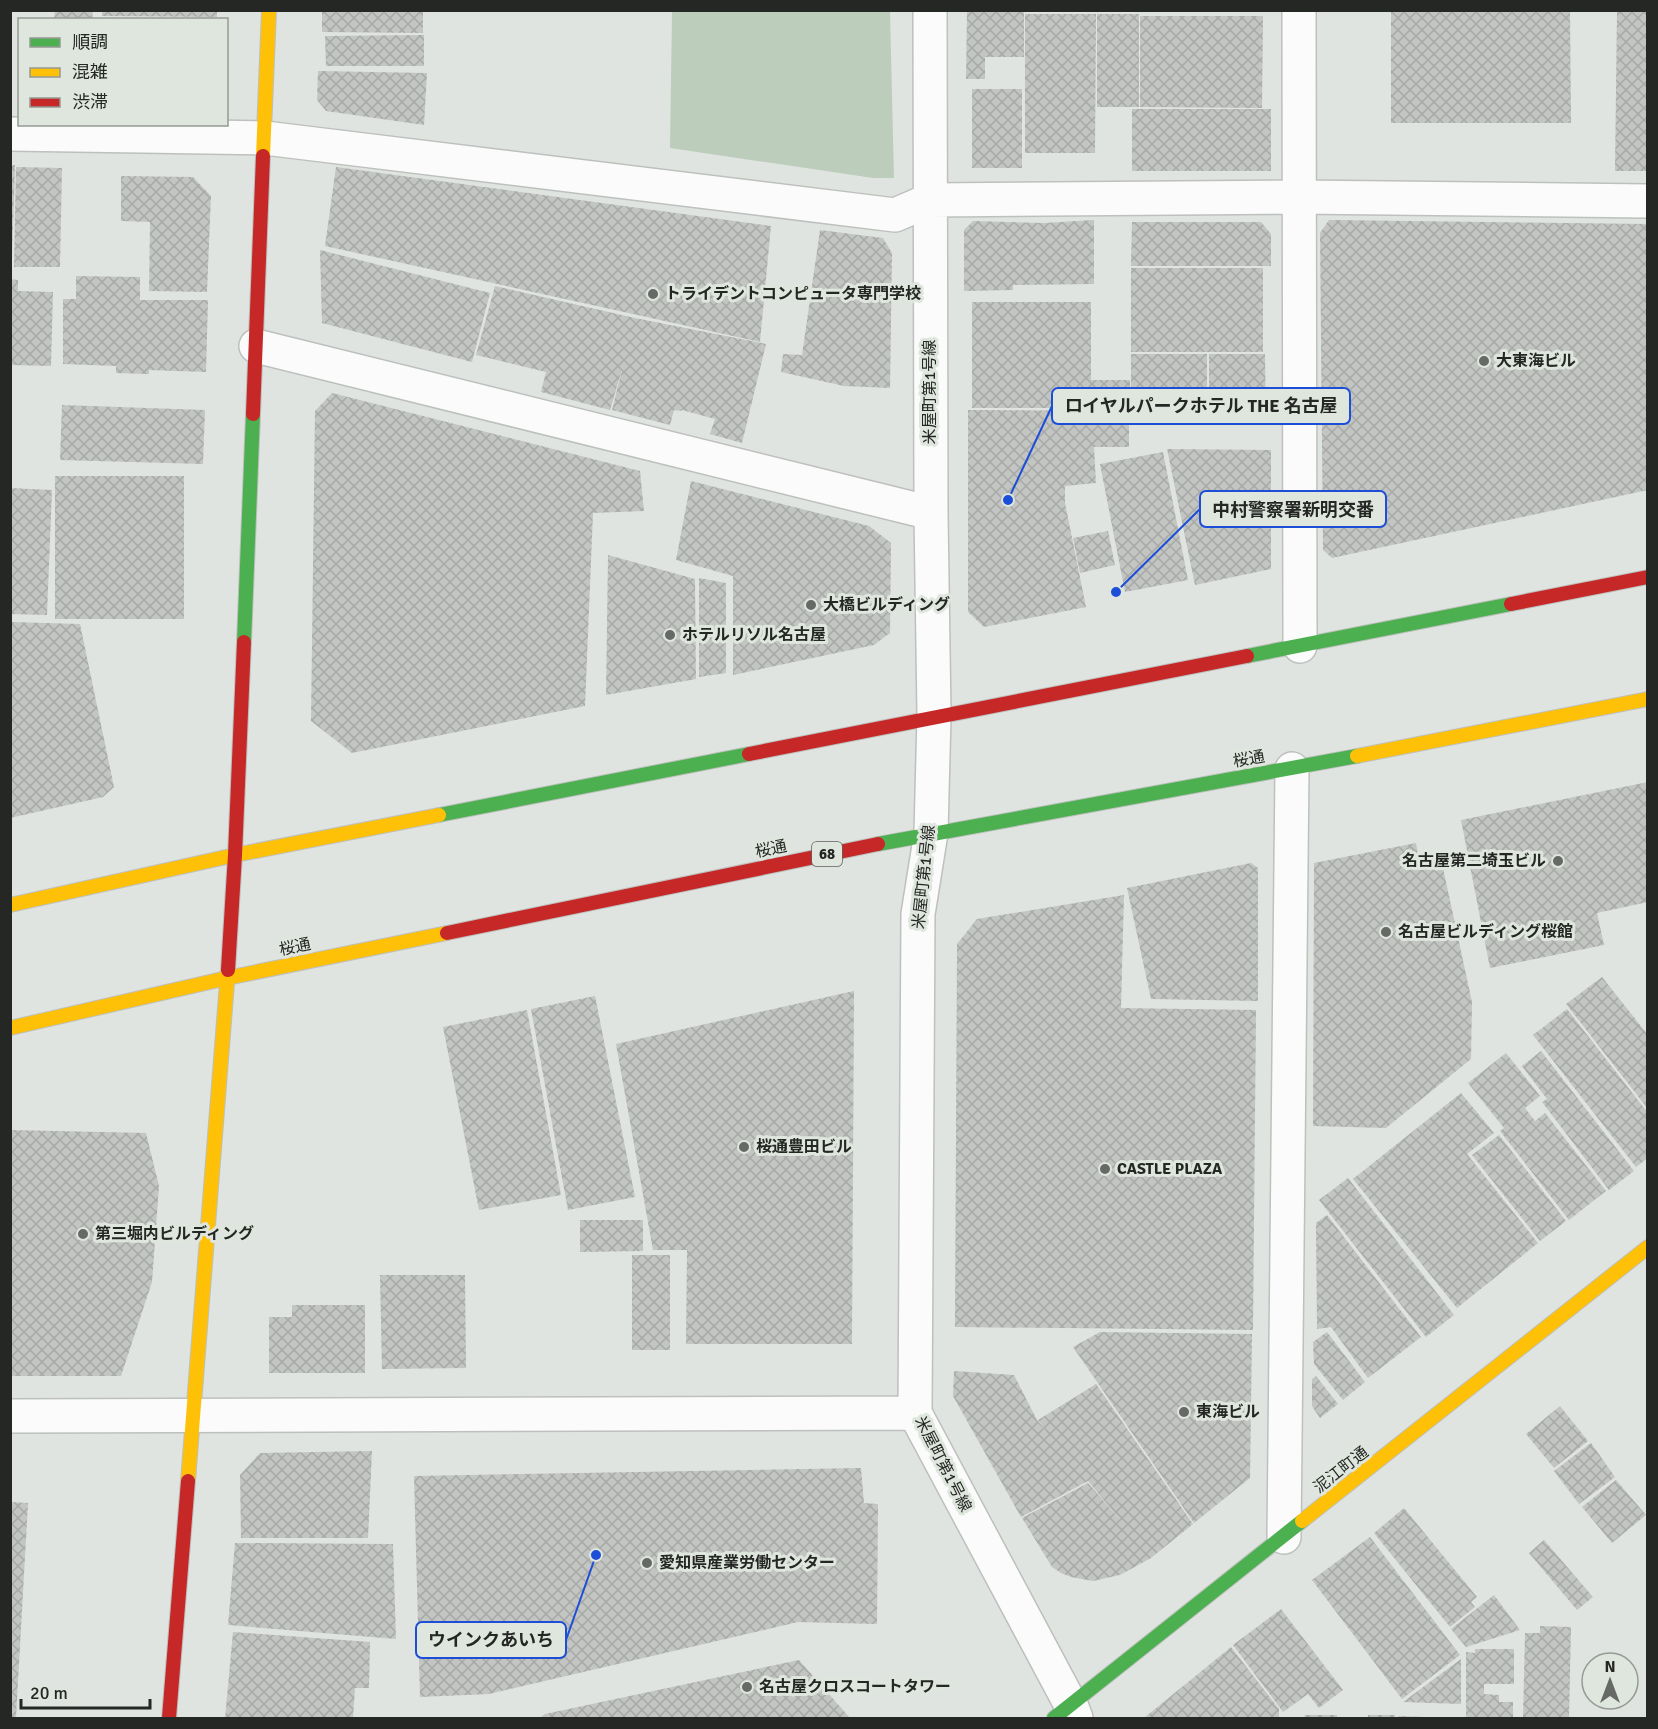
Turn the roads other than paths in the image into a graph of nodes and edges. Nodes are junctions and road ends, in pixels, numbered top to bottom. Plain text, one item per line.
1 (269, 10) edge
2 (930, 10) edge
3 (1299, 10) edge
4 (10, 134) edge
5 (265, 138) junction
6 (1298, 197) junction
7 (930, 200) junction
8 (1647, 201) edge
9 (256, 346) junction
10 (931, 513) junction
11 (1647, 577) edge
12 (1300, 646) junction
13 (1647, 699) edge
14 (934, 717) junction
15 (1292, 768) junction
16 (931, 833) junction
17 (235, 855) junction
18 (10, 905) edge
19 (227, 978) junction
20 (10, 1028) edge
21 (1647, 1247) edge
22 (915, 1413) junction
23 (10, 1416) edge
24 (193, 1416) junction
25 (1284, 1537) junction
26 (1067, 1714) edge
27 (169, 1719) edge

1 - 5 main road
2 - 7 street, 米屋町第1号線
3 - 6 street
4 - 5 street
5 - 7 street
5 - 9 main road
6 - 7 street
6 - 8 street
6 - 12 street
7 - 10 street, 米屋町第1号線
9 - 10 street
9 - 17 main road
10 - 14 street, 米屋町第1号線
11 - 12 main road
12 - 14 main road
13 - 15 main road, 桜通 / 68
14 - 16 street, 米屋町第1号線
14 - 17 main road
15 - 16 main road, 桜通 / 68
15 - 25 street
16 - 19 main road, 桜通 / 68
16 - 22 street, 米屋町第1号線
17 - 18 main road
17 - 19 main road
19 - 20 main road, 桜通 / 68
19 - 24 main road
21 - 25 main road, 泥江町通
22 - 24 street
22 - 26 street, 米屋町第1号線
23 - 24 street
24 - 27 main road
25 - 26 main road, 泥江町通

